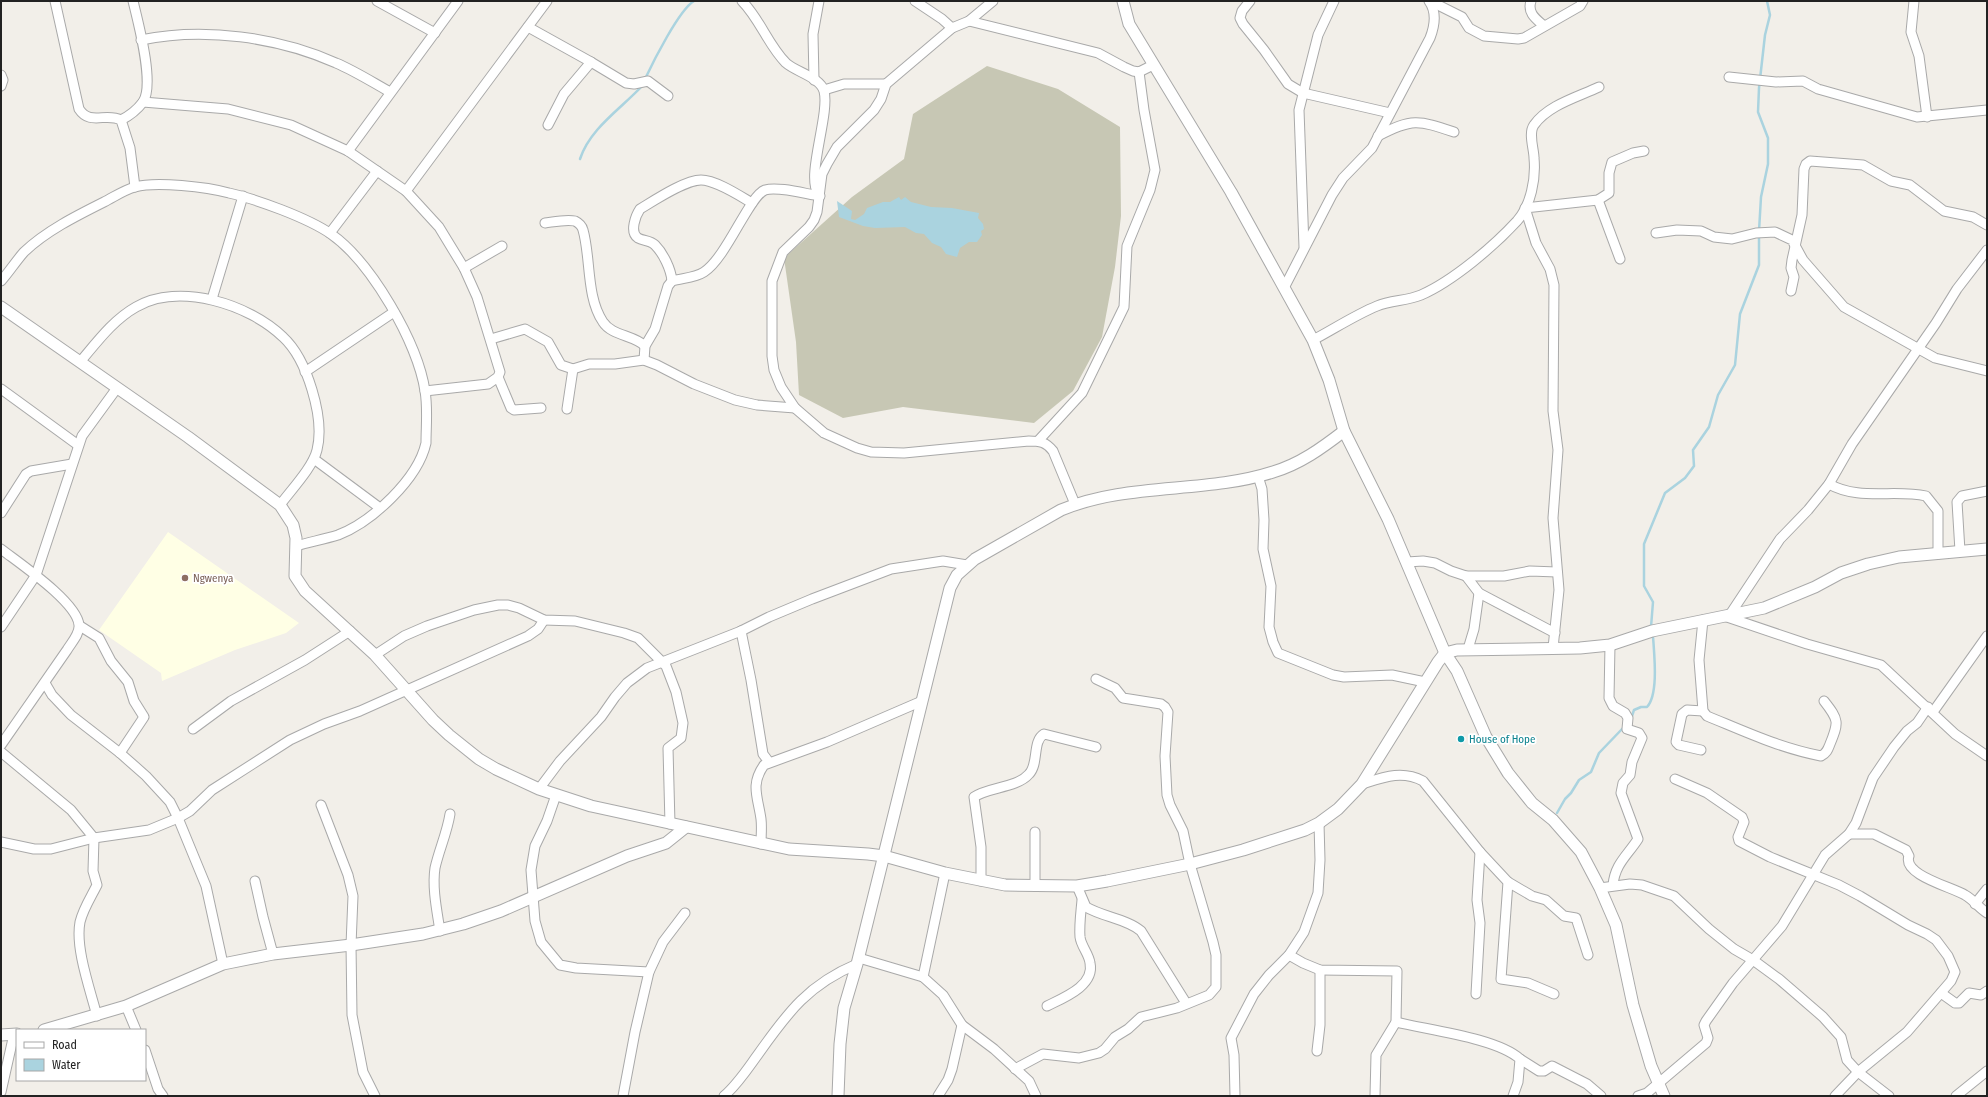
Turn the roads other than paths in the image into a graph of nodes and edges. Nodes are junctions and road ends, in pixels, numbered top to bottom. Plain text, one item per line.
1 (55, 1) edge
2 (133, 1) edge
3 (377, 1) edge
4 (458, 1) edge
5 (547, 1) edge
6 (742, 1) edge
7 (819, 1) edge
8 (915, 1) edge
9 (994, 1) edge
10 (1123, 1) edge
11 (1250, 1) edge
12 (1334, 1) edge
13 (1429, 1) edge
14 (1531, 1) edge
15 (1583, 1) edge
16 (1914, 1) edge
17 (969, 21) junction
18 (1544, 26) junction
19 (528, 27) junction
20 (952, 28) junction
21 (435, 33) junction
22 (142, 40) junction
23 (591, 62) junction
24 (1153, 66) junction
25 (1139, 72) junction
26 (1, 75) edge
27 (1729, 77) dead end
28 (814, 80) junction
29 (886, 84) junction
30 (1, 86) edge
31 (1599, 87) dead end
32 (824, 90) junction
33 (390, 92) junction
34 (1303, 94) junction
35 (668, 96) dead end
36 (143, 102) junction
37 (1987, 110) edge
38 (1390, 113) junction
39 (1927, 118) junction
40 (121, 120) junction
41 (548, 125) dead end
42 (1454, 132) dead end
43 (1378, 136) junction
44 (348, 151) junction
45 (1644, 151) dead end
46 (376, 171) junction
47 (135, 187) junction
48 (406, 191) junction
49 (242, 196) junction
50 (820, 196) junction
51 (1598, 200) junction
52 (752, 203) junction
53 (1526, 208) junction
54 (544, 223) dead end
55 (1987, 225) edge
56 (330, 233) junction
57 (1656, 233) dead end
58 (502, 246) dead end
59 (1795, 246) junction
60 (1304, 247) junction
61 (1987, 250) edge
62 (1620, 259) dead end
63 (464, 268) junction
64 (1, 281) edge
65 (672, 281) junction
66 (1284, 288) junction
67 (1791, 291) dead end
68 (212, 299) junction
69 (1, 307) edge
70 (394, 312) junction
71 (491, 339) junction
72 (1313, 340) junction
73 (645, 346) junction
74 (1918, 349) junction
75 (644, 360) junction
76 (80, 362) junction
77 (573, 369) junction
78 (1987, 371) edge
79 (305, 372) junction
80 (498, 377) junction
81 (117, 388) junction
82 (1, 389) edge
83 (425, 391) junction
84 (541, 408) dead end
85 (795, 408) junction
86 (567, 409) dead end
87 (1344, 431) junction
88 (1038, 441) junction
89 (78, 445) junction
90 (314, 459) junction
91 (72, 464) junction
92 (1258, 476) junction
93 (1829, 484) junction
94 (1987, 491) edge
95 (1075, 504) junction
96 (280, 505) junction
97 (380, 508) junction
98 (1, 513) edge
99 (296, 546) junction
100 (1, 549) edge
101 (1987, 549) edge
102 (1960, 551) junction
103 (1938, 554) junction
104 (1407, 562) junction
105 (967, 565) junction
106 (1557, 572) junction
107 (36, 575) junction
108 (1466, 576) junction
109 (1479, 593) junction
110 (1727, 616) junction
111 (4, 617) edge
112 (544, 620) junction
113 (1703, 620) junction
114 (80, 626) junction
115 (1, 627) edge
116 (350, 631) junction
117 (741, 632) junction
118 (1555, 634) junction
119 (1987, 636) edge
120 (1610, 645) junction
121 (1553, 648) junction
122 (1468, 649) junction
123 (1445, 653) junction
124 (375, 655) junction
125 (662, 662) junction
126 (1096, 679) dead end
127 (1426, 682) junction
128 (44, 683) junction
129 (406, 689) junction
130 (922, 701) junction
131 (1824, 701) dead end
132 (1930, 709) junction
133 (1703, 711) junction
134 (193, 729) dead end
135 (1, 745) edge
136 (1096, 747) dead end
137 (1701, 750) dead end
138 (1, 752) edge
139 (120, 753) junction
140 (1987, 756) edge
141 (769, 762) junction
142 (1675, 779) dead end
143 (1362, 784) junction
144 (539, 789) junction
145 (556, 795) junction
146 (321, 805) dead end
147 (450, 814) dead end
148 (178, 818) junction
149 (1319, 823) junction
150 (670, 824) junction
151 (686, 827) junction
152 (1036, 832) dead end
153 (1849, 834) junction
154 (94, 838) junction
155 (1, 842) edge
156 (761, 844) junction
157 (1480, 852) junction
158 (884, 856) junction
159 (1190, 864) junction
160 (945, 873) junction
161 (1814, 874) junction
162 (255, 881) dead end
163 (981, 881) junction
164 (1508, 882) junction
165 (1035, 884) junction
166 (1613, 885) junction
167 (1077, 886) junction
168 (1600, 888) junction
169 (1987, 889) edge
170 (534, 897) junction
171 (1082, 898) junction
172 (1975, 904) junction
173 (685, 913) dead end
174 (1987, 913) edge
175 (440, 931) junction
176 (351, 945) junction
177 (273, 954) junction
178 (1290, 955) junction
179 (1588, 955) dead end
180 (1753, 960) junction
181 (858, 961) junction
182 (223, 964) junction
183 (1320, 970) junction
184 (649, 972) junction
185 (923, 977) junction
186 (1987, 991) edge
187 (1941, 992) junction
188 (1476, 994) dead end
189 (1554, 994) dead end
190 (1186, 1003) junction
191 (126, 1006) junction
192 (1047, 1006) dead end
193 (97, 1016) junction
194 (1396, 1022) junction
195 (962, 1025) junction
196 (48, 1029) edge
197 (136, 1029) edge
198 (16, 1034) edge
199 (1, 1035) edge
200 (1317, 1051) dead end
201 (146, 1053) edge
202 (1520, 1059) junction
203 (1014, 1069) junction
204 (1987, 1071) edge
205 (1858, 1072) junction
206 (1659, 1083) junction
207 (1, 1092) edge
208 (163, 1096) edge
209 (375, 1096) edge
210 (623, 1096) edge
211 (724, 1096) edge
212 (838, 1096) edge
213 (938, 1096) edge
214 (1036, 1096) edge
215 (1234, 1096) edge
216 (1375, 1096) edge
217 (1512, 1096) edge
218 (1601, 1096) edge
219 (1638, 1096) edge
220 (1664, 1096) edge
221 (1835, 1096) edge
222 (1889, 1096) edge
223 (1956, 1096) edge

1 - 40 street
2 - 22 street
3 - 21 street
4 - 21 street
5 - 19 street
6 - 28 street
7 - 28 street
8 - 20 street
9 - 17 street
10 - 24 street
11 - 34 street
12 - 34 street
13 - 18 street
13 - 38 street
14 - 18 street
15 - 18 street
16 - 39 street
17 - 20 street
17 - 25 street
19 - 23 street
19 - 48 street
20 - 29 street
21 - 33 street
22 - 33 street
22 - 36 street
23 - 35 street
23 - 41 street
24 - 25 street
24 - 66 street
25 - 88 street
26 - 30 street
27 - 39 street
28 - 32 street
29 - 32 street
29 - 50 street
31 - 53 street
32 - 50 street
33 - 44 street
34 - 38 street
34 - 60 street
36 - 40 street
36 - 44 street
37 - 39 street
38 - 43 street
40 - 47 street
42 - 43 street
43 - 60 street
44 - 46 street
45 - 51 street
46 - 48 street
46 - 56 street
47 - 49 street
47 - 64 street
48 - 63 street
49 - 56 street
49 - 68 street
50 - 52 street
50 - 85 street
51 - 53 street
51 - 62 street
52 - 65 street
52 - 65 street
53 - 72 street
53 - 106 street
54 - 73 street
55 - 59 street
56 - 70 street
57 - 59 street
58 - 63 street
59 - 67 street
59 - 74 street
60 - 66 street
61 - 74 street
63 - 71 street
65 - 73 street
66 - 72 street
68 - 76 street
68 - 79 street
69 - 76 street
70 - 79 street
70 - 83 street
71 - 77 street
71 - 80 street
72 - 87 street
73 - 75 street
74 - 78 street
74 - 93 street
75 - 77 street
75 - 85 street
76 - 81 street
77 - 86 street
79 - 90 street
80 - 83 street
80 - 84 street
81 - 89 street
81 - 96 street
82 - 89 street
83 - 97 street
85 - 88 street
87 - 92 street
87 - 104 street
88 - 95 street
89 - 91 street
90 - 96 street
90 - 97 street
91 - 98 street
91 - 107 street
92 - 95 street
92 - 127 street
93 - 103 street
93 - 110 street
94 - 102 street
95 - 105 street
96 - 99 street
97 - 99 street
99 - 116 street
100 - 107 street
101 - 102 street
102 - 103 street
103 - 110 street
104 - 108 street
104 - 123 street
105 - 117 street
105 - 130 street
106 - 108 street
106 - 118 street
107 - 111 street
107 - 114 street
108 - 109 street
109 - 118 street
109 - 122 street
110 - 113 street
110 - 132 street
111 - 115 street
112 - 124 street
112 - 125 street
112 - 129 street
113 - 120 street
113 - 133 street
114 - 128 street
114 - 139 street
116 - 124 street
116 - 134 street
117 - 125 street
117 - 141 street
118 - 121 street
119 - 132 street
120 - 121 street
120 - 166 street
121 - 122 street
122 - 123 street
123 - 127 street
123 - 168 street
124 - 129 street
125 - 144 street
125 - 150 street
126 - 159 street
127 - 143 street
128 - 135 street
128 - 139 street
129 - 144 street
129 - 148 street
130 - 141 street
130 - 158 street
131 - 133 street
132 - 140 street
132 - 153 street
133 - 137 street
136 - 163 street
138 - 154 street
139 - 148 street
141 - 156 street
142 - 161 street
143 - 149 street
143 - 157 street
144 - 145 street
145 - 150 street
145 - 170 street
146 - 176 street
147 - 175 street
148 - 154 street
148 - 182 street
149 - 159 street
149 - 178 street
150 - 151 street
151 - 156 street
151 - 170 street
152 - 165 street
153 - 161 street
153 - 172 street
154 - 155 street
154 - 193 street
156 - 158 street
157 - 164 street
157 - 188 street
158 - 160 street
158 - 181 street
159 - 167 street
159 - 190 street
160 - 163 street
160 - 185 street
161 - 180 street
161 - 187 street
162 - 177 street
163 - 165 street
164 - 179 street
164 - 189 street
165 - 167 street
166 - 168 street
166 - 180 street
167 - 171 street
168 - 206 street
169 - 172 street
170 - 175 street
170 - 184 street
171 - 190 street
171 - 192 street
172 - 174 street
173 - 184 street
175 - 176 street
176 - 177 street
176 - 209 street
177 - 182 street
178 - 183 street
178 - 215 street
180 - 205 street
180 - 206 street
181 - 185 street
181 - 211 street
181 - 212 street
182 - 191 street
183 - 194 street
183 - 200 street
184 - 210 street
185 - 195 street
186 - 187 street
187 - 205 street
190 - 203 street
191 - 193 street
191 - 197 street
193 - 196 street
194 - 202 street
194 - 216 street
195 - 203 street
195 - 213 street
198 - 199 street
198 - 207 street
201 - 208 street
202 - 217 street
202 - 218 street
203 - 214 street
204 - 223 street
205 - 221 street
205 - 222 street
206 - 219 street
206 - 220 street

